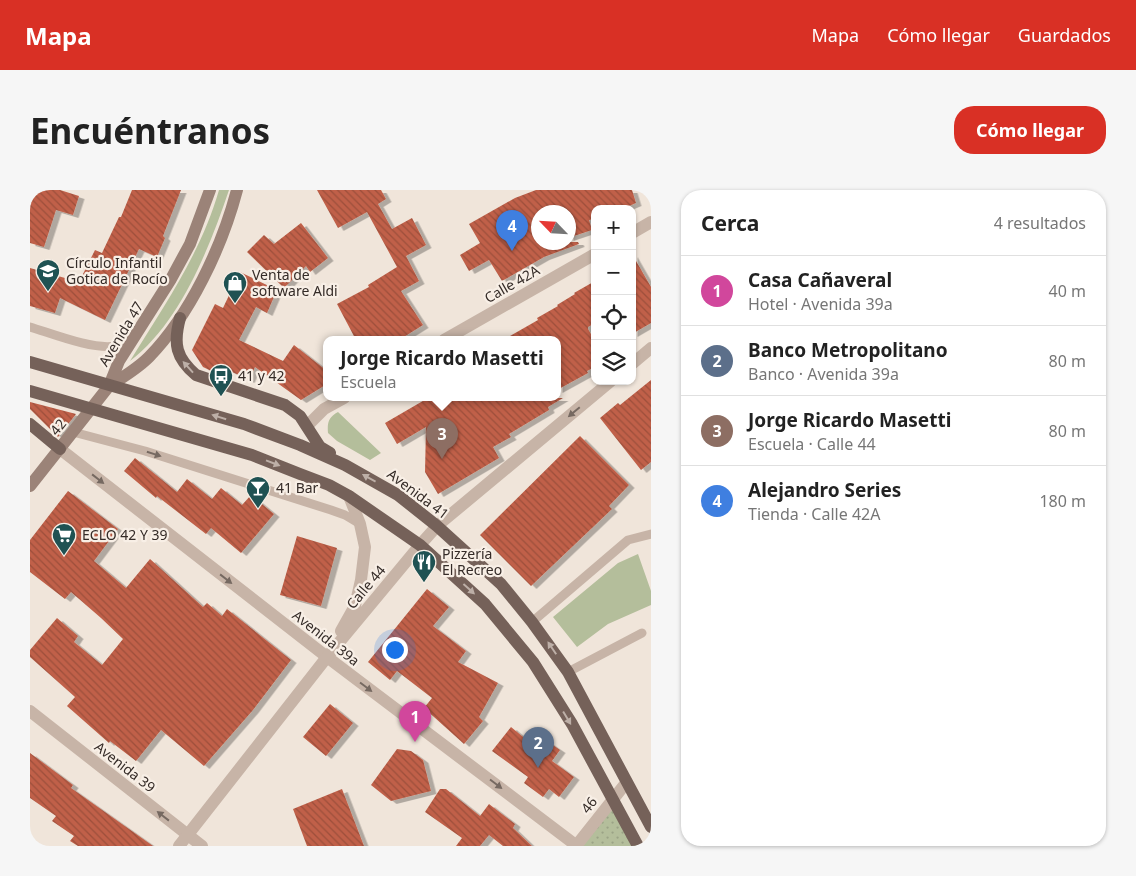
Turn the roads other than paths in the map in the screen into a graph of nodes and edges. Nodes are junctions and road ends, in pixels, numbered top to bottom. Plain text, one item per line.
1 (210, 190) edge
2 (237, 190) edge
3 (651, 222) edge
4 (636, 231) edge
5 (591, 256) edge
6 (180, 318) junction
7 (30, 327) edge
8 (451, 336) edge
9 (134, 338) junction
10 (651, 348) edge
11 (636, 361) edge
12 (30, 362) edge
13 (606, 385) edge
14 (109, 386) junction
15 (30, 391) edge
16 (339, 401) edge
17 (92, 409) junction
18 (30, 424) edge
19 (307, 426) junction
20 (73, 432) junction
21 (60, 449) junction
22 (345, 464) junction
23 (30, 486) edge
24 (349, 496) junction
25 (360, 524) junction
26 (437, 526) junction
27 (651, 534) edge
28 (420, 545) junction
29 (532, 622) junction
30 (642, 633) dead end
31 (327, 657) junction
32 (568, 672) junction
33 (30, 711) edge
34 (626, 783) junction
35 (612, 800) junction
36 (651, 828) edge
37 (187, 835) junction
38 (179, 846) edge
39 (202, 846) edge
40 (576, 846) edge
41 (638, 846) edge

1 - 9 main road, Avenida 47
2 - 6 main road
3 - 4 street
5 - 8 street, Calle 42A
6 - 14 main road
19 -> 6 main road
7 - 9 lane
9 - 14 main road, Avenida 47
10 - 11 street
12 - 14 main road, Avenida 41
13 -> 26 street, Calle 44
14 - 17 main road, 42
22 -> 14 main road, Avenida 41
15 - 17 main road
16 - 19 street
17 - 20 main road, 42
17 -> 24 main road
18 - 21 main road
19 - 22 main road
20 - 21 main road, 42
20 -> 25 lane
21 - 23 main road, 42
21 -> 31 street, Avenida 39a
26 -> 22 main road, Avenida 41
24 - 25 street
24 - 28 main road
25 - 31 street
26 - 28 street, Calle 44
26 - 29 main road, Avenida 41
27 - 29 lane
28 - 31 street, Calle 44
28 -> 35 main road
32 -> 29 main road, Avenida 41
30 - 32 lane
31 - 37 street, Calle 44
31 -> 40 street, Avenida 39a
32 - 34 main road, Avenida 41
37 -> 33 street, Avenida 39
34 - 35 street, 46
34 - 36 main road, Avenida 41
35 - 40 street, 46
35 - 41 main road
37 - 38 street, Calle 44
37 - 39 street, Avenida 39

